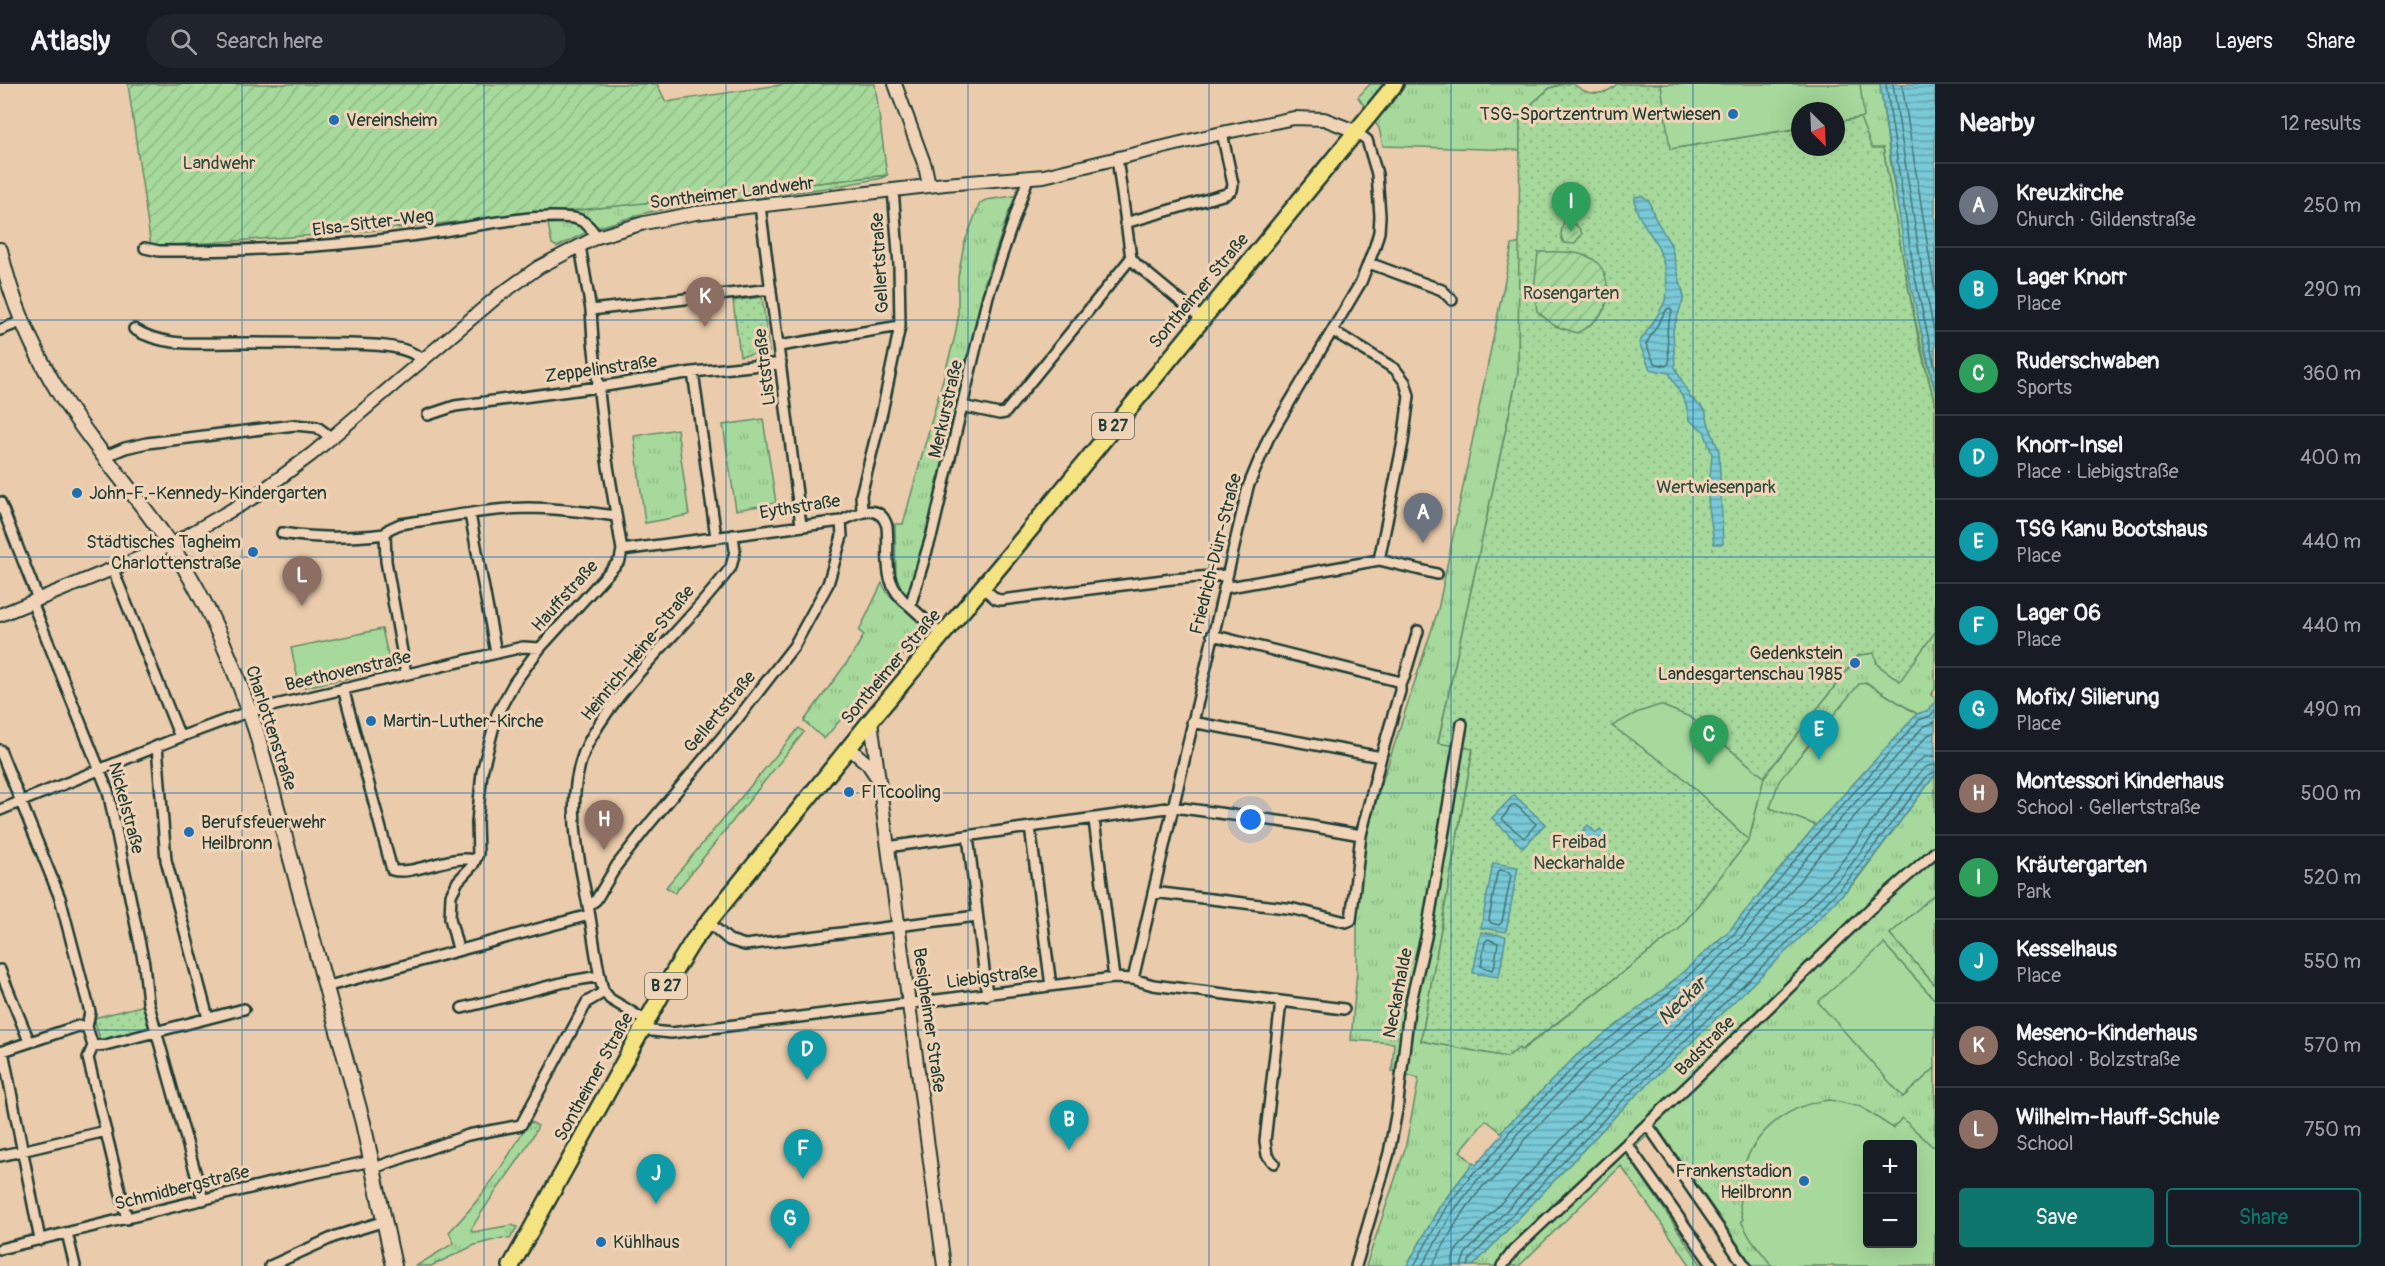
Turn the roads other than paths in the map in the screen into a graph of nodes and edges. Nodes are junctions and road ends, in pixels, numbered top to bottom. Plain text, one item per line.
1 (895, 84) edge
2 (1395, 84) edge
3 (1355, 131) junction
4 (1222, 133) junction
5 (1117, 158) junction
6 (1028, 178) junction
7 (929, 185) junction
8 (893, 189) junction
9 (760, 206) junction
10 (1125, 223) junction
11 (597, 237) junction
12 (580, 246) junction
13 (145, 248) dead end
14 (0, 250) edge
15 (1131, 258) junction
16 (1369, 263) junction
17 (771, 289) junction
18 (1452, 300) dead end
19 (591, 310) junction
20 (1201, 318) junction
21 (23, 321) junction
22 (900, 326) junction
23 (134, 329) dead end
24 (0, 330) edge
25 (1333, 331) junction
26 (779, 346) junction
27 (424, 360) junction
28 (781, 363) junction
29 (693, 372) junction
30 (599, 387) junction
31 (962, 406) junction
32 (428, 415) dead end
33 (332, 438) junction
34 (106, 456) junction
35 (0, 502) edge
36 (862, 510) junction
37 (470, 514) junction
38 (616, 516) junction
39 (841, 521) junction
40 (801, 525) junction
41 (282, 532) dead end
42 (385, 534) junction
43 (733, 535) junction
44 (716, 537) junction
45 (171, 545) junction
46 (622, 550) junction
47 (1379, 560) junction
48 (112, 570) junction
49 (1437, 574) dead end
50 (1227, 575) junction
51 (982, 587) junction
52 (1224, 588) junction
53 (35, 600) junction
54 (910, 606) junction
55 (0, 615) edge
56 (1418, 631) dead end
57 (942, 635) junction
58 (1212, 635) junction
59 (540, 648) junction
60 (495, 653) junction
61 (406, 674) junction
62 (1400, 684) junction
63 (343, 688) junction
64 (250, 711) junction
65 (871, 721) junction
66 (1192, 722) junction
67 (1462, 724) dead end
68 (180, 736) junction
69 (157, 746) junction
70 (849, 748) junction
71 (0, 750) edge
72 (1381, 757) junction
73 (101, 770) junction
74 (878, 779) junction
75 (21, 801) junction
76 (1174, 807) junction
77 (0, 810) edge
78 (1094, 820) junction
79 (1030, 827) junction
80 (1361, 835) junction
81 (968, 836) junction
82 (887, 847) junction
83 (1935, 852) edge
84 (475, 860) junction
85 (1153, 892) junction
86 (588, 910) junction
87 (977, 916) junction
88 (708, 922) junction
89 (898, 926) junction
90 (458, 949) junction
91 (0, 970) edge
92 (600, 976) junction
93 (1114, 978) junction
94 (1133, 979) junction
95 (1051, 986) junction
96 (325, 987) junction
97 (604, 992) junction
98 (987, 995) junction
99 (1281, 1002) junction
100 (908, 1004) junction
101 (462, 1008) dead end
102 (244, 1009) dead end
103 (1344, 1009) dead end
104 (208, 1018) junction
105 (646, 1025) junction
106 (87, 1027) junction
107 (155, 1032) junction
108 (29, 1041) junction
109 (93, 1046) junction
110 (2, 1052) edge
111 (1647, 1124) junction
112 (106, 1131) junction
113 (1627, 1144) junction
114 (22, 1151) junction
115 (0, 1156) edge
116 (1274, 1163) dead end
117 (373, 1164) junction
118 (203, 1200) junction
119 (127, 1219) junction
120 (385, 1221) junction
121 (67, 1233) junction
122 (40, 1240) junction
123 (0, 1249) edge
124 (75, 1266) edge
125 (270, 1266) edge
126 (394, 1266) edge
127 (511, 1266) edge
128 (944, 1266) edge
129 (1356, 1266) edge
130 (1502, 1266) edge
131 (1713, 1266) edge
132 (1745, 1266) edge

1 - 7 street
2 - 3 main road, B 27
3 - 4 street, Sontheimer Landwehr
3 - 16 street, Friedrich-Dürr-Straße
3 - 20 main road, Sontheimer Straße / B 27
4 - 5 street, Sontheimer Landwehr
4 - 10 street
5 - 6 street, Sontheimer Landwehr
5 - 10 street
6 - 7 street, Sontheimer Landwehr
6 - 31 street, Merkurstraße
7 - 8 street, Sontheimer Landwehr
8 - 9 street, Sontheimer Landwehr
8 - 22 street, Gellertstraße
9 - 11 street, Sontheimer Landwehr
9 - 17 street, Liststraße
10 - 15 street
11 - 12 street, Sontheimer Landwehr
11 - 13 street, Elsa-Sitter-Weg
12 - 19 street
12 - 27 street, Sontheimer Landwehr
14 - 21 main road, Charlottenstraße
15 - 20 street
15 - 31 street
16 - 18 street
16 - 25 street, Friedrich-Dürr-Straße
17 - 19 street
17 - 26 street, Liststraße
19 - 30 street
20 - 51 main road, Sontheimer Straße / B 27
21 - 24 street
21 - 34 main road, Charlottenstraße
22 - 26 street
22 - 36 street, Gellertstraße
23 - 27 street
25 - 47 street
25 - 50 street, Friedrich-Dürr-Straße
26 - 28 street, Liststraße
27 - 33 street, Sontheimer Landwehr
28 - 29 street, Zeppelinstraße
28 - 40 street, Liststraße
29 - 30 street, Zeppelinstraße
29 - 44 street
30 - 32 street, Zeppelinstraße
30 - 38 street
31 - 54 street, Merkurstraße
33 - 34 street
33 - 45 street, Sontheimer Landwehr
34 - 45 main road, Charlottenstraße
35 - 53 street, Nickelstraße
36 - 39 street, Eythstraße
36 - 54 street, Eythstraße
37 - 38 street
37 - 42 street
37 - 60 street
38 - 46 street
39 - 40 street, Eythstraße
39 - 86 street, Gellertstraße
40 - 43 street, Eythstraße
41 - 42 street
42 - 61 street
43 - 44 street, Eythstraße
43 - 86 street, Heinrich-Heine-Straße
44 - 46 street, Eythstraße
45 - 48 street, Sontheimer Landwehr
45 - 64 main road, Charlottenstraße
46 - 59 street, Hauffstraße
47 - 49 street
47 - 52 street
48 - 53 street, Sontheimer Landwehr
48 - 68 street
50 - 51 street
50 - 52 street, Friedrich-Dürr-Straße
51 - 57 main road, Sontheimer Straße / B 27
52 - 58 street, Friedrich-Dürr-Straße
53 - 55 street, Sontheimer Landwehr
53 - 73 street, Nickelstraße
54 - 57 street
56 - 62 street
57 - 65 main road, Sontheimer Straße / B 27
58 - 62 street
58 - 66 street, Friedrich-Dürr-Straße
59 - 60 street, Beethovenstraße
59 - 84 street, Hauffstraße
60 - 61 street, Beethovenstraße
61 - 63 street, Beethovenstraße
62 - 72 street
63 - 64 street, Beethovenstraße
63 - 84 street
64 - 68 street, Beethovenstraße
64 - 96 main road, Charlottenstraße
65 - 70 main road, Sontheimer Straße / B 27
65 - 74 street, Besigheimer Straße
66 - 72 street
66 - 76 street, Friedrich-Dürr-Straße
67 - 129 street, Neckarhalde
68 - 69 street, Beethovenstraße
69 - 73 street, Beethovenstraße
69 - 104 street
70 - 74 street
70 - 88 main road, Sontheimer Straße / B 27
71 - 75 street
72 - 80 street
73 - 75 street, Beethovenstraße
73 - 107 street, Nickelstraße
74 - 82 street, Besigheimer Straße
75 - 77 street, Beethovenstraße
75 - 106 street
76 - 78 street
76 - 80 street
76 - 85 street, Friedrich-Dürr-Straße
78 - 79 street
78 - 93 street
79 - 81 street
79 - 95 street
80 - 85 street
81 - 82 street
81 - 87 street
82 - 89 street, Besigheimer Straße
83 - 111 street, Badstraße
84 - 90 street
85 - 94 street, Friedrich-Dürr-Straße
86 - 90 street
86 - 92 street, Heinrich-Heine-Straße
87 - 89 street
87 - 98 street
88 - 89 street
88 - 105 main road, Sontheimer Straße / B 27
89 - 100 street, Besigheimer Straße
90 - 96 street
91 - 108 street
92 - 97 street, Heinrich-Heine-Straße
92 - 101 street
93 - 94 street, Liebigstraße
93 - 95 street, Liebigstraße
94 - 99 street, Liebigstraße
95 - 98 street, Liebigstraße
96 - 117 main road, Charlottenstraße
97 - 105 street
97 - 117 street, Schmidbergstraße
98 - 100 street, Liebigstraße
99 - 103 street, Liebigstraße
99 - 116 street
100 - 105 street, Liebigstraße
100 - 128 street, Besigheimer Straße
102 - 104 street
104 - 107 street
105 - 127 main road, Sontheimer Straße / B 27
106 - 108 street
106 - 109 street
107 - 109 street
107 - 118 street, Nickelstraße
108 - 110 street
109 - 112 street
110 - 114 street
111 - 113 street, Badstraße
111 - 132 street
112 - 114 street
112 - 119 street
113 - 130 street, Badstraße
113 - 131 street
114 - 115 street
114 - 122 street
117 - 118 street, Schmidbergstraße
117 - 120 main road, Charlottenstraße
118 - 119 street, Schmidbergstraße
119 - 121 street, Schmidbergstraße
120 - 125 street
120 - 126 main road, Charlottenstraße
121 - 122 street, Schmidbergstraße
121 - 124 street
122 - 123 street, Schmidbergstraße

